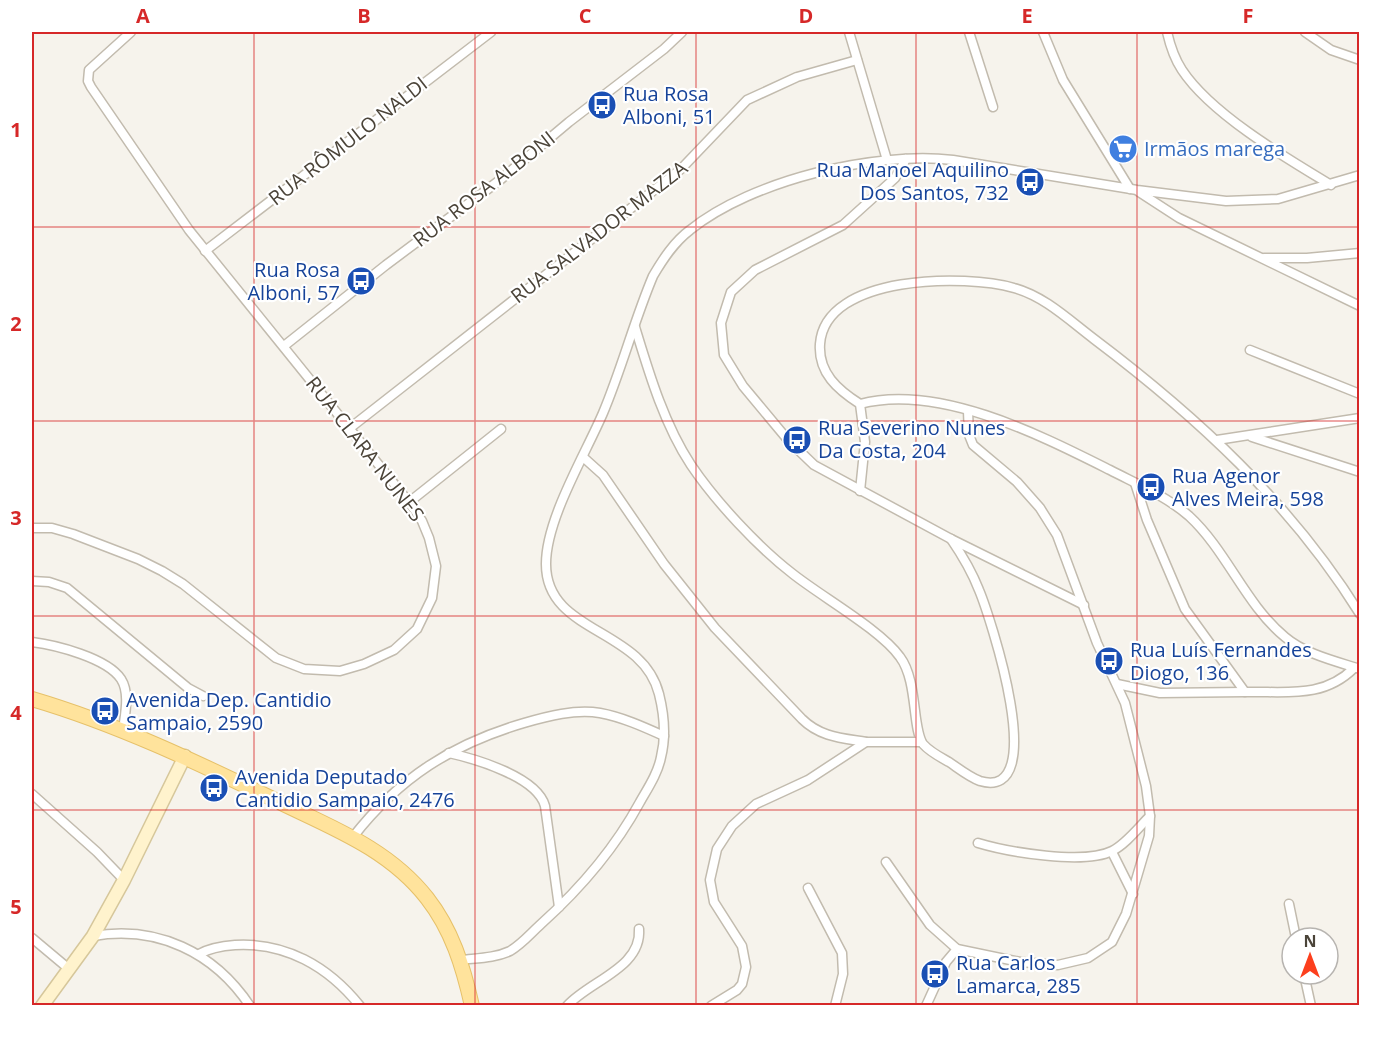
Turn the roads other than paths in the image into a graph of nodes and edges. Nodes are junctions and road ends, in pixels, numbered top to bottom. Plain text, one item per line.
1 (131, 32) edge
2 (490, 32) edge
3 (682, 32) edge
4 (849, 32) edge
5 (969, 32) edge
6 (1043, 32) edge
7 (1167, 32) edge
8 (1305, 32) edge
9 (857, 60) junction
10 (1359, 60) edge
11 (993, 107) dead end
12 (906, 159) junction
13 (887, 160) junction
14 (1359, 175) edge
15 (1331, 185) junction
16 (1133, 190) junction
17 (205, 251) junction
18 (1359, 253) edge
19 (1261, 258) junction
20 (1359, 306) edge
21 (634, 326) junction
22 (284, 346) junction
23 (1250, 350) dead end
24 (1359, 394) edge
25 (860, 405) junction
26 (968, 411) junction
27 (1359, 418) edge
28 (350, 428) junction
29 (501, 429) dead end
30 (1250, 437) junction
31 (1217, 440) junction
32 (584, 457) junction
33 (1359, 472) edge
34 (1135, 483) junction
35 (860, 491) junction
36 (408, 503) junction
37 (32, 528) edge
38 (951, 539) junction
39 (32, 581) edge
40 (1359, 593) edge
41 (1350, 599) junction
42 (1084, 605) junction
43 (1359, 614) edge
44 (32, 642) edge
45 (1357, 669) edge
46 (1117, 684) junction
47 (1245, 692) junction
48 (203, 696) dead end
49 (32, 699) edge
50 (123, 730) junction
51 (664, 736) junction
52 (866, 742) junction
53 (921, 742) junction
54 (449, 753) junction
55 (185, 756) junction
56 (32, 794) edge
57 (1150, 816) junction
58 (353, 837) junction
59 (978, 843) dead end
60 (1112, 852) junction
61 (886, 862) dead end
62 (124, 880) junction
63 (808, 888) dead end
64 (1133, 894) junction
65 (1289, 904) dead end
66 (559, 907) junction
67 (1294, 926) edge
68 (639, 930) dead end
69 (93, 936) junction
70 (32, 938) edge
71 (957, 948) junction
72 (199, 954) junction
73 (461, 960) junction
74 (69, 969) junction
75 (1307, 986) edge
76 (42, 1005) edge
77 (250, 1005) edge
78 (360, 1005) edge
79 (472, 1005) edge
80 (567, 1005) edge
81 (711, 1005) edge
82 (835, 1005) edge
83 (926, 1005) edge
84 (1311, 1005) edge

1 - 17 street, RUA CLARA NUNES
2 - 17 street, RUA RÔMULO NALDI
3 - 22 street, RUA ROSA ALBONI
4 - 9 street
5 - 11 street
6 - 16 street
7 - 15 street
8 - 10 street
9 - 13 street
9 - 28 street, RUA SALVADOR MAZZA
12 - 13 street
12 - 16 street
12 - 35 street
13 - 21 street
14 - 15 street
15 - 16 street
16 - 19 street
17 - 22 street, RUA CLARA NUNES
18 - 19 street
19 - 20 street
21 - 32 street
21 - 53 street
22 - 28 street, RUA CLARA NUNES
23 - 24 street
25 - 26 street
25 - 31 street
25 - 35 street
26 - 34 street
26 - 42 street
27 - 30 street
28 - 36 street, RUA CLARA NUNES
29 - 36 street
30 - 31 street
30 - 33 street
31 - 41 street
32 - 51 street
32 - 52 street
34 - 45 street
34 - 47 street
35 - 38 street
36 - 37 street, RUA CLARA NUNES
38 - 42 street
38 - 53 street
39 - 48 street
40 - 41 street
41 - 43 street
42 - 46 street
44 - 50 street
45 - 47 street
46 - 47 street
46 - 57 street
49 - 50 main road
50 - 55 main road
51 - 54 street
51 - 66 street
52 - 53 street
52 - 81 street
54 - 58 street
54 - 66 street
55 - 58 main road
55 - 62 street
56 - 62 street
57 - 60 street
57 - 64 street
58 - 73 main road
59 - 60 street
60 - 64 street
61 - 71 street
62 - 69 street
63 - 82 street
64 - 71 street
65 - 67 street
66 - 73 street
68 - 80 street
69 - 72 street
69 - 74 street
70 - 74 street
71 - 83 street
72 - 77 street
72 - 78 street
73 - 79 main road
74 - 76 street
75 - 84 street

